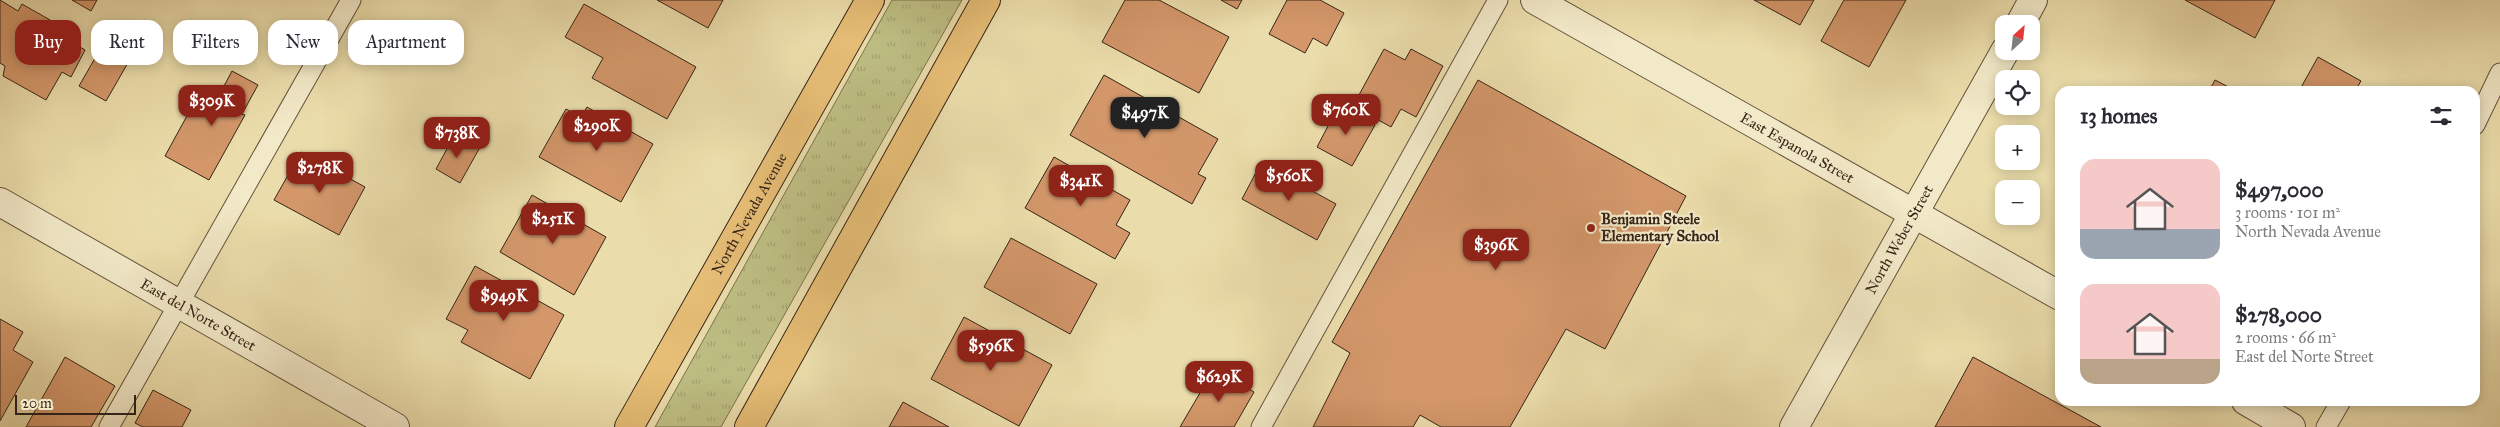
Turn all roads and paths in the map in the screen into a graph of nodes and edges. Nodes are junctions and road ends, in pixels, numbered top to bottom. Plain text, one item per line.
1 (351, 0) edge
2 (870, 0) edge
3 (986, 0) edge
4 (1498, 0) edge
5 (1535, 0) edge
6 (2033, 0) edge
7 (2025, 15) edge
8 (2000, 60) edge
9 (2500, 73) edge
10 (2480, 115) edge
11 (0, 202) edge
12 (1914, 214) junction
13 (2055, 293) edge
14 (178, 304) junction
15 (2255, 406) edge
16 (2338, 406) edge
17 (109, 427) edge
18 (395, 427) edge
19 (629, 427) edge
20 (749, 427) edge
21 (1261, 427) edge
22 (1794, 427) edge
23 (2292, 427) edge
24 (2326, 427) edge

1 - 14 lane
2 - 19 main road, North Nevada Avenue
3 - 20 main road
4 - 21 lane
5 - 12 street, East Espanola Street
6 - 7 street
8 - 12 street, North Weber Street
9 - 10 lane
11 - 14 street, East del Norte Street
12 - 13 street, East Espanola Street
12 - 22 street, North Weber Street
14 - 17 lane
14 - 18 street, East del Norte Street
15 - 23 street
16 - 24 lane

